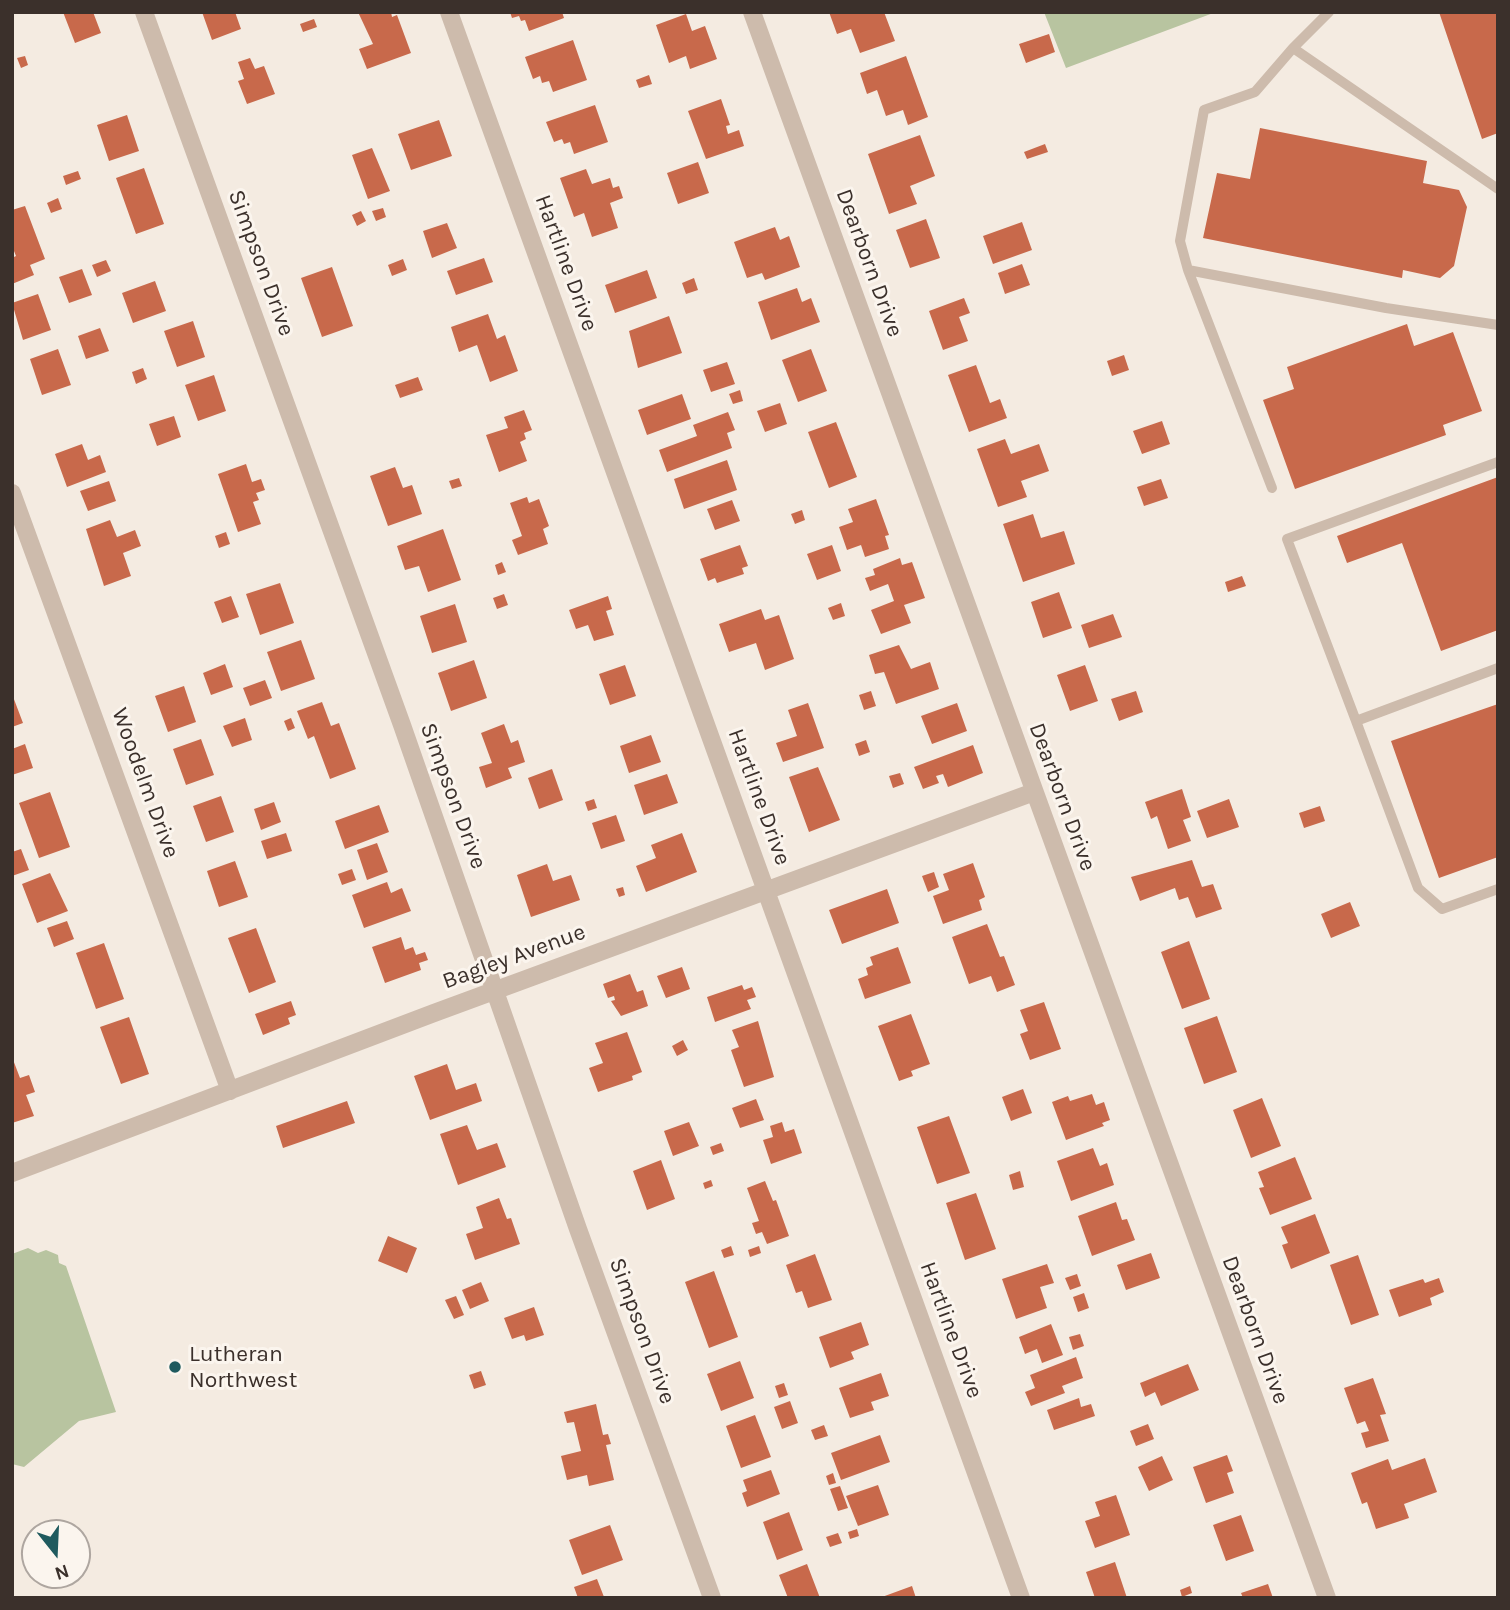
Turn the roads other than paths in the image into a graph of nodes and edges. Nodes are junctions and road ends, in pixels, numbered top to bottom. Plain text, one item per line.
1 (144, 12) edge
2 (449, 12) edge
3 (752, 12) edge
4 (1329, 12) edge
5 (1293, 48) junction
6 (1498, 189) edge
7 (1188, 270) junction
8 (1498, 326) edge
9 (1498, 462) edge
10 (1272, 488) dead end
11 (12, 493) edge
12 (1498, 668) edge
13 (1356, 721) junction
14 (1034, 792) junction
15 (1498, 889) edge
16 (766, 890) junction
17 (497, 989) junction
18 (230, 1091) junction
19 (12, 1173) edge
20 (712, 1598) edge
21 (1021, 1598) edge
22 (1326, 1598) edge

1 - 17 street, Simpson Drive
2 - 16 street, Hartline Drive
3 - 14 street, Dearborn Drive
4 - 5 lane
5 - 6 lane
5 - 7 lane
7 - 8 lane
7 - 10 lane
9 - 13 lane
11 - 18 street, Woodelm Drive
12 - 13 lane
13 - 15 lane
14 - 16 street, Bagley Avenue
14 - 22 street, Dearborn Drive
16 - 17 street, Bagley Avenue
16 - 21 street, Hartline Drive
17 - 18 street, Bagley Avenue
17 - 20 street, Simpson Drive
18 - 19 street, Bagley Avenue

